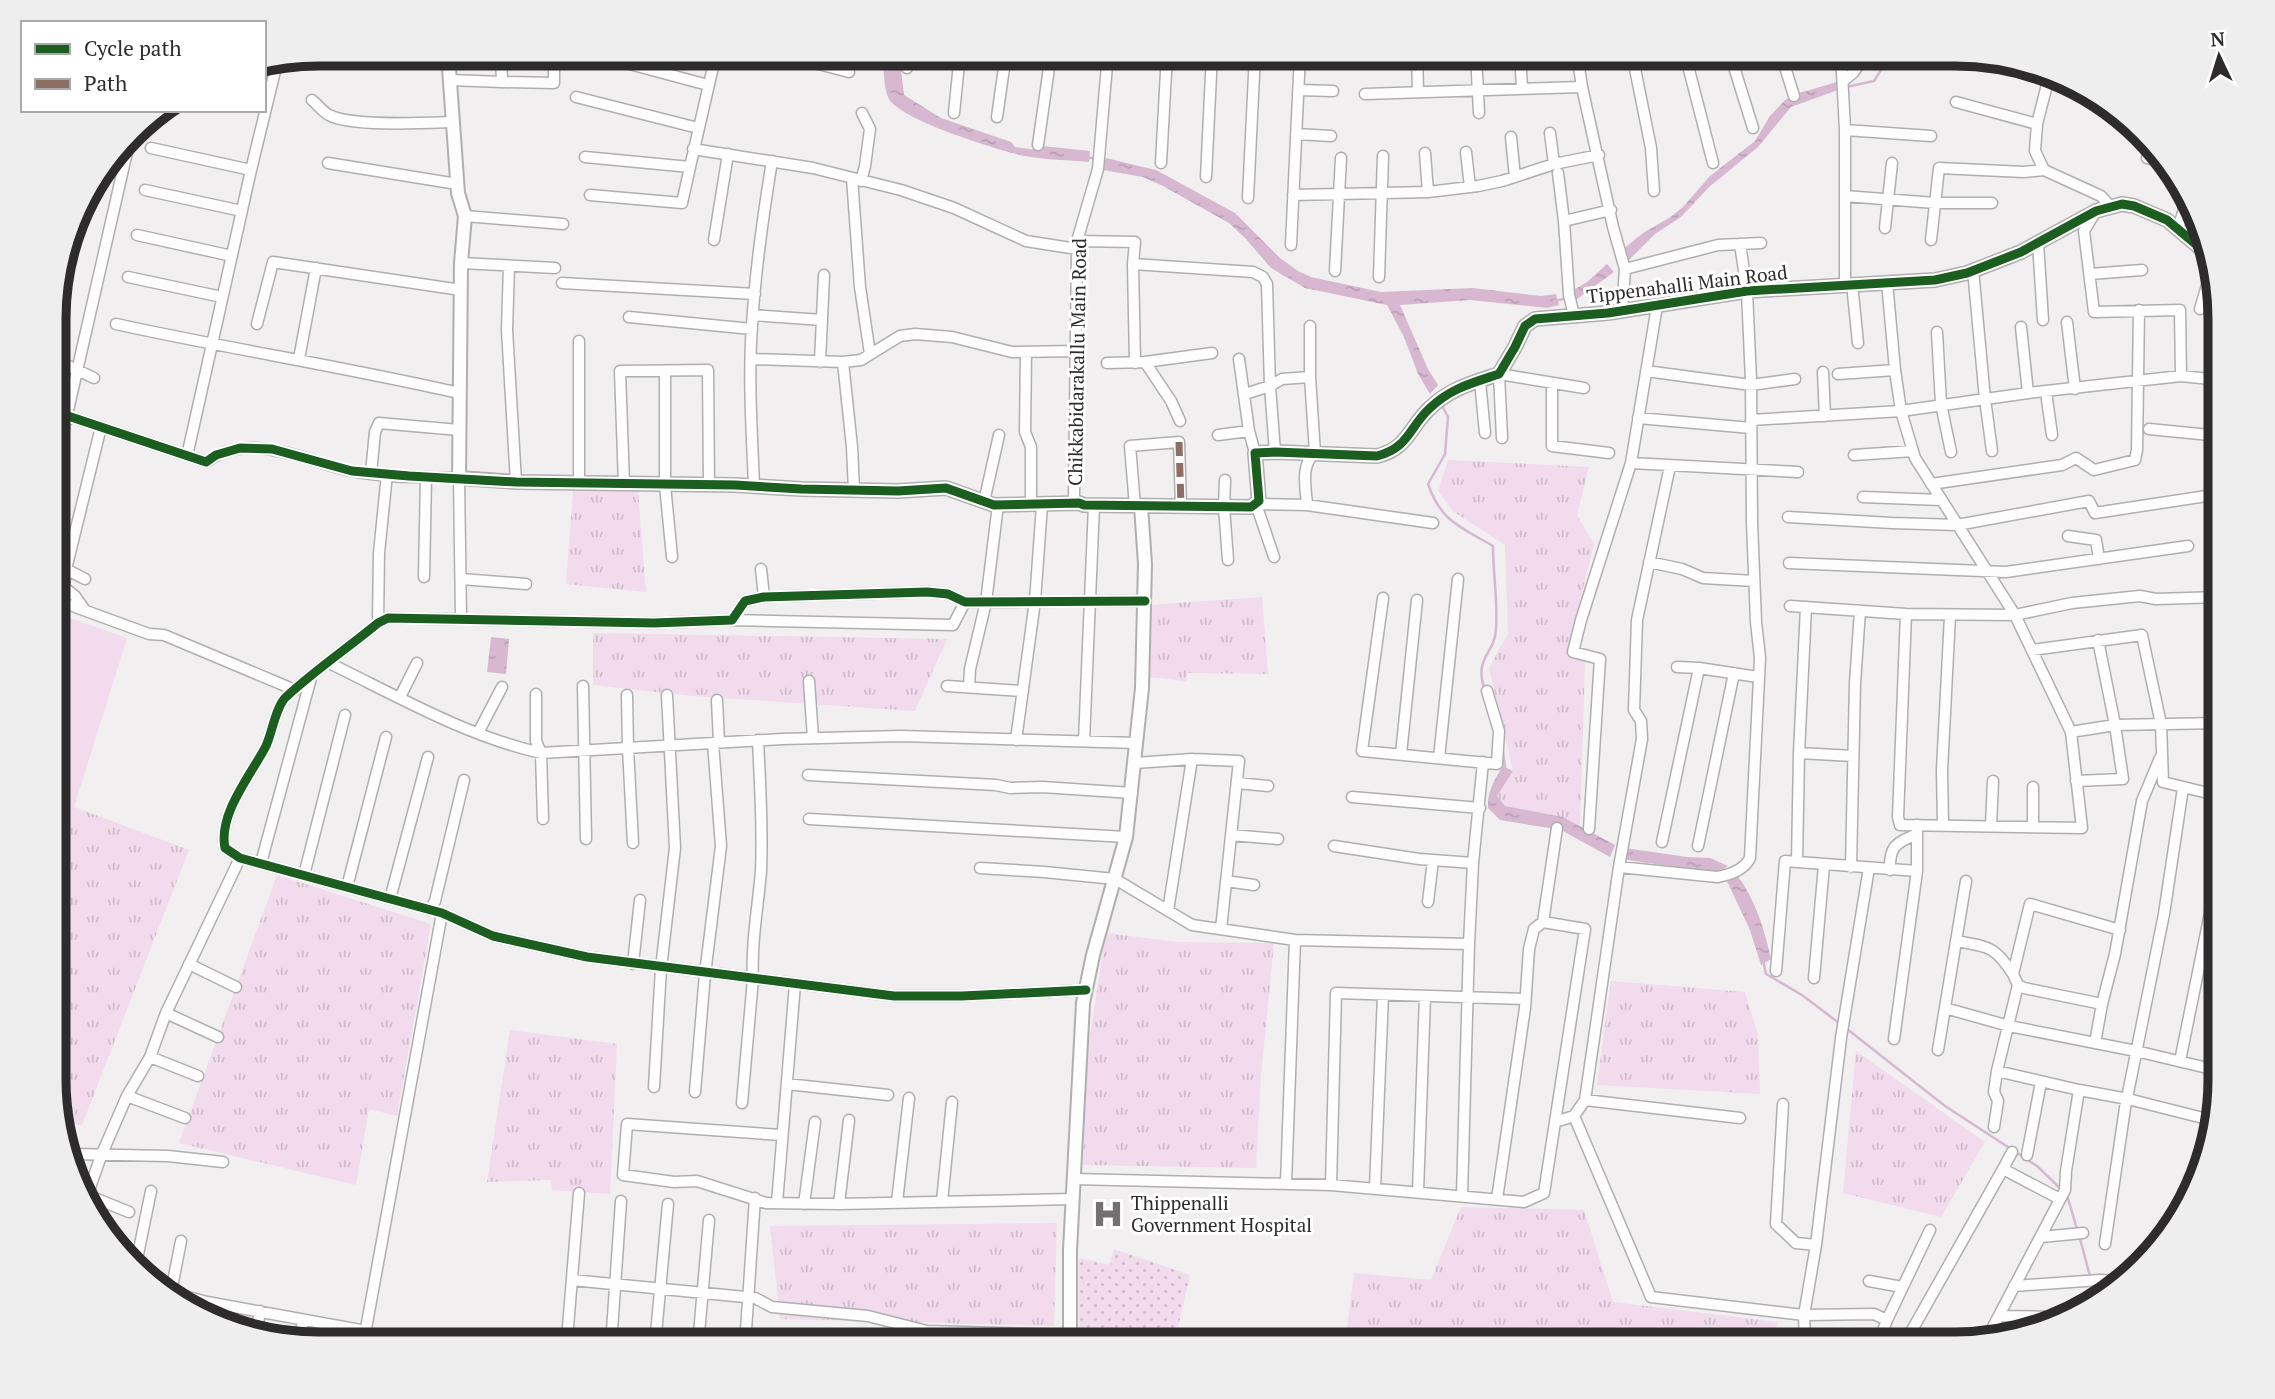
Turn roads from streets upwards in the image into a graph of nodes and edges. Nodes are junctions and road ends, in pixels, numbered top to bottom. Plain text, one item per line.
1 (448, 66) edge
2 (501, 66) edge
3 (554, 66) edge
4 (637, 66) edge
5 (713, 66) edge
6 (827, 66) edge
7 (959, 66) edge
8 (1004, 66) edge
9 (1049, 66) edge
10 (1107, 66) edge
11 (1166, 66) edge
12 (1211, 66) edge
13 (1254, 66) edge
14 (1299, 66) edge
15 (1417, 66) edge
16 (1477, 66) edge
17 (1521, 66) edge
18 (1579, 66) edge
19 (1634, 66) edge
20 (1688, 66) edge
21 (1734, 66) edge
22 (1785, 66) edge
23 (1842, 66) edge
24 (1858, 66) edge
25 (275, 70) edge
26 (849, 72) dead end
27 (449, 80) junction
28 (502, 82) junction
29 (2047, 84) edge
30 (708, 85) junction
31 (1582, 87) junction
32 (1522, 88) junction
33 (1843, 88) junction
34 (1298, 90) junction
35 (1478, 90) junction
36 (1333, 91) dead end
37 (1418, 92) junction
38 (1365, 94) dead end
39 (1794, 96) dead end
40 (576, 97) dead end
41 (312, 100) dead end
42 (1956, 102) dead end
43 (266, 104) edge
44 (264, 112) edge
45 (862, 113) dead end
46 (954, 113) dead end
47 (1479, 113) dead end
48 (997, 117) dead end
49 (452, 122) junction
50 (2037, 124) junction
51 (698, 128) junction
52 (1753, 128) dead end
53 (1845, 130) junction
54 (1550, 133) dead end
55 (1296, 135) junction
56 (1331, 136) dead end
57 (1931, 136) dead end
58 (1511, 137) dead end
59 (1038, 145) dead end
60 (151, 148) dead end
61 (693, 149) junction
62 (1466, 152) dead end
63 (1425, 153) dead end
64 (728, 154) junction
65 (1599, 155) junction
66 (1383, 156) dead end
67 (126, 157) edge
68 (585, 157) dead end
69 (1341, 158) dead end
70 (2147, 158) dead end
71 (2151, 159) edge
72 (772, 161) junction
73 (328, 163) dead end
74 (1161, 163) dead end
75 (1713, 163) dead end
76 (1892, 163) dead end
77 (690, 167) junction
78 (1556, 169) junction
79 (251, 170) junction
80 (2044, 170) junction
81 (1206, 177) dead end
82 (1515, 177) junction
83 (857, 179) junction
84 (457, 184) junction
85 (1470, 187) junction
86 (145, 190) dead end
87 (1654, 191) dead end
88 (1428, 192) junction
89 (1339, 194) junction
90 (1382, 194) junction
91 (590, 195) dead end
92 (1293, 195) junction
93 (1845, 196) junction
94 (1248, 198) dead end
95 (1889, 200) junction
96 (1934, 203) junction
97 (1992, 203) dead end
98 (2110, 206) junction
99 (1611, 210) junction
100 (242, 211) junction
101 (2096, 211) junction
102 (2183, 211) edge
103 (466, 216) junction
104 (1564, 221) junction
105 (563, 224) dead end
106 (1885, 228) dead end
107 (2178, 229) junction
108 (137, 235) dead end
109 (714, 240) dead end
110 (1931, 240) dead end
111 (1760, 243) dead end
112 (2038, 243) junction
113 (1740, 244) junction
114 (1077, 245) junction
115 (1291, 245) dead end
116 (2197, 245) edge
117 (232, 256) junction
118 (461, 263) junction
119 (1133, 264) junction
120 (1624, 264) junction
121 (509, 266) junction
122 (316, 268) junction
123 (555, 268) dead end
124 (1973, 270) junction
125 (2142, 270) dead end
126 (1335, 271) dead end
127 (824, 275) dead end
128 (2090, 275) junction
129 (128, 277) dead end
130 (1379, 277) dead end
131 (1887, 282) junction
132 (562, 284) dead end
133 (1848, 284) junction
134 (2206, 288) edge
135 (461, 290) junction
136 (1747, 291) junction
137 (755, 295) junction
138 (222, 297) junction
139 (1572, 306) junction
140 (1657, 306) junction
141 (2200, 309) dead end
142 (2139, 310) junction
143 (1622, 311) junction
144 (753, 315) junction
145 (629, 317) dead end
146 (821, 320) junction
147 (2043, 320) dead end
148 (2067, 322) dead end
149 (116, 324) dead end
150 (257, 324) dead end
151 (1310, 326) dead end
152 (2021, 327) dead end
153 (752, 328) junction
154 (1937, 332) dead end
155 (579, 341) dead end
156 (1858, 343) dead end
157 (212, 345) junction
158 (1076, 351) junction
159 (1026, 352) junction
160 (1212, 352) dead end
161 (870, 354) junction
162 (299, 359) junction
163 (751, 359) junction
164 (1239, 359) dead end
165 (820, 362) junction
166 (843, 362) junction
167 (1107, 363) dead end
168 (1140, 363) junction
169 (66, 364) edge
170 (79, 370) junction
171 (1895, 370) junction
172 (664, 371) junction
173 (1646, 371) junction
174 (1824, 372) dead end
175 (1499, 374) junction
176 (1838, 374) dead end
177 (2181, 376) junction
178 (1310, 377) junction
179 (94, 378) dead end
180 (1795, 379) dead end
181 (2208, 379) edge
182 (1480, 381) junction
183 (2138, 382) junction
184 (1552, 383) junction
185 (1751, 385) junction
186 (1270, 386) junction
187 (1584, 388) dead end
188 (2075, 389) junction
189 (2046, 392) junction
190 (459, 393) junction
191 (2028, 393) junction
192 (1244, 394) junction
193 (1985, 400) junction
194 (1941, 404) junction
195 (1900, 411) junction
196 (68, 416) junction
197 (1825, 416) junction
198 (1638, 418) junction
199 (1180, 421) dead end
200 (1751, 424) junction
201 (66, 425) edge
202 (101, 428) junction
203 (2149, 429) dead end
204 (459, 430) junction
205 (1249, 431) junction
206 (1485, 433) dead end
207 (999, 435) dead end
208 (1218, 435) dead end
209 (2052, 435) dead end
210 (2208, 435) edge
211 (1502, 438) dead end
212 (1913, 451) junction
213 (1992, 451) dead end
214 (1275, 452) junction
215 (1951, 452) dead end
216 (1255, 453) junction
217 (1315, 453) junction
218 (1609, 453) dead end
219 (1854, 455) dead end
220 (187, 456) junction
221 (1630, 463) junction
222 (1670, 466) junction
223 (1752, 470) junction
224 (1798, 472) dead end
225 (371, 473) junction
226 (387, 474) junction
227 (426, 477) junction
228 (459, 478) junction
229 (1225, 480) dead end
230 (516, 482) junction
231 (579, 483) junction
232 (624, 484) junction
233 (1931, 484) junction
234 (665, 485) junction
235 (709, 485) junction
236 (754, 486) junction
237 (854, 490) junction
238 (1863, 496) dead end
239 (2208, 496) edge
240 (1941, 500) junction
241 (984, 502) junction
242 (1079, 503) junction
243 (1256, 504) junction
244 (998, 505) junction
245 (1037, 505) junction
246 (1094, 505) junction
247 (1307, 505) junction
248 (1138, 506) junction
249 (1181, 506) junction
250 (1224, 507) junction
251 (1788, 517) dead end
252 (1433, 523) dead end
253 (1957, 524) junction
254 (2068, 536) dead end
255 (2188, 546) dead end
256 (66, 550) edge
257 (672, 557) dead end
258 (1274, 557) dead end
259 (2099, 559) junction
260 (1228, 560) dead end
261 (1649, 562) junction
262 (1789, 563) dead end
263 (761, 569) dead end
264 (66, 570) edge
265 (1989, 572) junction
266 (424, 577) dead end
267 (85, 579) dead end
268 (461, 579) junction
269 (1458, 579) dead end
270 (1754, 581) junction
271 (526, 584) dead end
272 (66, 589) edge
273 (764, 597) junction
274 (2208, 597) edge
275 (1383, 598) dead end
276 (1089, 600) junction
277 (1417, 600) dead end
278 (1035, 601) junction
279 (1145, 601) junction
280 (965, 602) junction
281 (986, 602) junction
282 (66, 603) edge
283 (1790, 606) dead end
284 (1806, 607) junction
285 (85, 609) junction
286 (1860, 611) junction
287 (1906, 614) junction
288 (2015, 615) junction
289 (1950, 616) junction
290 (461, 618) junction
291 (732, 620) junction
292 (378, 623) junction
293 (2098, 640) junction
294 (2032, 650) junction
295 (329, 663) junction
296 (417, 663) dead end
297 (1677, 667) dead end
298 (1699, 668) junction
299 (1734, 673) junction
300 (311, 677) junction
301 (1758, 677) junction
302 (809, 681) dead end
303 (583, 686) dead end
304 (947, 686) dead end
305 (502, 687) dead end
306 (969, 687) junction
307 (295, 690) junction
308 (1023, 691) junction
309 (1487, 691) dead end
310 (536, 694) dead end
311 (627, 695) dead end
312 (667, 695) dead end
313 (400, 697) junction
314 (717, 700) dead end
315 (345, 715) dead end
316 (2208, 723) edge
317 (2161, 724) junction
318 (2115, 725) junction
319 (2071, 732) junction
320 (478, 733) junction
321 (386, 737) dead end
322 (813, 738) junction
323 (758, 740) junction
324 (1016, 740) junction
325 (1084, 741) junction
326 (716, 742) junction
327 (1137, 743) junction
328 (670, 745) junction
329 (628, 748) junction
330 (586, 750) junction
331 (541, 752) junction
332 (1799, 753) junction
333 (1401, 754) junction
334 (2162, 754) junction
335 (1853, 755) junction
336 (428, 757) dead end
337 (1439, 758) junction
338 (1192, 759) junction
339 (1483, 762) junction
340 (1135, 763) junction
341 (808, 775) dead end
342 (464, 780) dead end
343 (1993, 781) dead end
344 (2076, 781) junction
345 (1237, 783) junction
346 (1268, 786) dead end
347 (2034, 787) dead end
348 (2183, 788) junction
349 (1132, 793) junction
350 (2208, 793) edge
351 (1352, 797) dead end
352 (1479, 808) junction
353 (543, 819) dead end
354 (809, 820) dead end
355 (1943, 825) junction
356 (1991, 826) junction
357 (2033, 827) junction
358 (1557, 828) dead end
359 (1589, 829) dead end
360 (1917, 830) junction
361 (1231, 835) junction
362 (1126, 837) junction
363 (586, 839) dead end
364 (1278, 839) dead end
365 (1662, 842) dead end
366 (633, 843) dead end
367 (1334, 846) dead end
368 (1698, 846) dead end
369 (240, 858) junction
370 (1433, 860) junction
371 (1797, 862) junction
372 (261, 863) junction
373 (1473, 863) junction
374 (1824, 865) junction
375 (1619, 867) junction
376 (1851, 867) junction
377 (980, 868) dead end
378 (1869, 869) junction
379 (1889, 870) junction
380 (1917, 872) junction
381 (304, 875) junction
382 (1115, 879) junction
383 (1226, 881) junction
384 (1966, 881) dead end
385 (1254, 886) dead end
386 (347, 887) junction
387 (390, 899) junction
388 (640, 900) dead end
389 (1428, 902) dead end
390 (430, 911) junction
391 (1168, 911) junction
392 (442, 913) junction
393 (1543, 922) junction
394 (2208, 923) edge
395 (1221, 929) junction
396 (2120, 930) junction
397 (1295, 940) junction
398 (1956, 941) junction
399 (1469, 944) junction
400 (189, 964) junction
401 (633, 964) junction
402 (661, 968) junction
403 (1776, 971) dead end
404 (705, 974) junction
405 (2013, 974) junction
406 (1814, 978) dead end
407 (752, 979) junction
408 (795, 984) junction
409 (2018, 985) junction
410 (236, 986) dead end
411 (1086, 990) junction
412 (1383, 995) junction
413 (1425, 996) junction
414 (1469, 997) junction
415 (1525, 999) junction
416 (2102, 1004) junction
417 (1945, 1008) junction
418 (166, 1013) junction
419 (2009, 1026) junction
420 (218, 1037) dead end
421 (1894, 1039) dead end
422 (2095, 1043) junction
423 (1938, 1050) dead end
424 (2136, 1051) junction
425 (150, 1057) junction
426 (2180, 1061) junction
427 (2208, 1068) edge
428 (1997, 1071) junction
429 (198, 1076) dead end
430 (2040, 1082) junction
431 (787, 1084) junction
432 (654, 1087) dead end
433 (2079, 1090) junction
434 (695, 1092) dead end
435 (888, 1095) dead end
436 (127, 1096) junction
437 (909, 1098) dead end
438 (2128, 1099) junction
439 (1584, 1100) junction
440 (953, 1102) dead end
441 (742, 1103) dead end
442 (1783, 1104) dead end
443 (1574, 1116) junction
444 (185, 1118) dead end
445 (1740, 1118) dead end
446 (2205, 1119) edge
447 (849, 1120) dead end
448 (815, 1122) dead end
449 (1555, 1122) junction
450 (1994, 1127) dead end
451 (781, 1135) junction
452 (2012, 1152) dead end
453 (78, 1154) edge
454 (2027, 1155) dead end
455 (101, 1156) junction
456 (223, 1162) dead end
457 (2003, 1169) junction
458 (1073, 1179) junction
459 (1286, 1183) junction
460 (90, 1185) edge
461 (1331, 1185) junction
462 (1376, 1188) junction
463 (151, 1191) dead end
464 (1418, 1192) junction
465 (579, 1193) dead end
466 (1462, 1196) junction
467 (755, 1198) junction
468 (97, 1199) edge
469 (1072, 1199) junction
470 (1497, 1199) junction
471 (2060, 1199) junction
472 (621, 1200) dead end
473 (942, 1201) junction
474 (897, 1202) junction
475 (777, 1203) junction
476 (804, 1203) junction
477 (839, 1204) junction
478 (668, 1205) dead end
479 (129, 1212) dead end
480 (709, 1220) dead end
481 (1930, 1230) dead end
482 (2082, 1233) dead end
483 (2041, 1237) junction
484 (181, 1241) dead end
485 (2105, 1244) dead end
486 (1816, 1245) junction
487 (138, 1255) edge
488 (572, 1280) junction
489 (1869, 1281) dead end
490 (2108, 1281) edge
491 (169, 1283) edge
492 (617, 1285) junction
493 (2014, 1286) junction
494 (1902, 1287) junction
495 (660, 1290) junction
496 (702, 1294) junction
497 (748, 1297) junction
498 (191, 1298) edge
499 (207, 1302) junction
500 (206, 1305) edge
501 (260, 1311) junction
502 (1804, 1315) junction
503 (1999, 1316) junction
504 (2041, 1317) edge
505 (1887, 1320) junction
506 (303, 1321) junction
507 (258, 1325) edge
508 (922, 1330) joint
509 (1992, 1330) edge
510 (366, 1331) joint
511 (301, 1332) edge
512 (568, 1332) edge
513 (612, 1332) edge
514 (656, 1332) edge
515 (699, 1332) edge
516 (746, 1332) edge
517 (955, 1332) edge
518 (1070, 1332) edge
519 (1805, 1332) edge
520 (1883, 1332) edge
521 (1911, 1332) edge

1 - 27 street
2 - 28 street
3 - 28 street
4 - 30 street
5 - 30 street
6 - 26 street
7 - 46 street
8 - 48 street
9 - 59 street
10 - 114 street, Chikkabidarakallu Main Road
11 - 74 street
12 - 81 street
13 - 94 street
14 - 34 street
15 - 37 street
16 - 35 street
17 - 32 street
18 - 31 street
19 - 87 street
20 - 75 street
21 - 52 street
22 - 39 street
23 - 33 street
24 - 33 street
25 - 43 street
27 - 28 street
27 - 49 street
29 - 50 street
30 - 51 street
31 - 32 street
31 - 65 street
32 - 35 street
33 - 53 street
34 - 36 street
34 - 55 street
35 - 37 street
35 - 47 street
37 - 38 street
40 - 51 street
41 - 49 street
42 - 50 street
44 - 79 street
45 - 83 street
49 - 84 street
50 - 80 street
51 - 61 street
53 - 57 street
53 - 93 street
54 - 78 street
55 - 56 street
55 - 92 street
58 - 82 street
60 - 79 street
61 - 64 street
61 - 77 street
62 - 85 street
63 - 88 street
64 - 72 street
64 - 109 street
65 - 78 street
65 - 99 street
66 - 90 street
67 - 170 street
68 - 77 street
69 - 89 street
70 - 71 street
72 - 83 street
72 - 137 street
73 - 84 street
76 - 95 street
77 - 91 street
78 - 82 street
78 - 104 street
79 - 100 street
80 - 96 street
80 - 98 street
82 - 85 street
83 - 114 street
83 - 161 street
84 - 103 street
85 - 88 street
86 - 100 street
88 - 90 street
89 - 90 street
89 - 92 street
89 - 126 street
90 - 130 street
92 - 115 street
93 - 95 street
93 - 133 street
95 - 96 street
95 - 106 street
96 - 97 street
96 - 110 street
98 - 101 street, Tippenahalli Main Road
98 - 107 street
99 - 104 street
99 - 120 street
100 - 117 street
101 - 112 street, Tippenahalli Main Road
101 - 128 street
102 - 107 street
103 - 105 street
103 - 118 street
104 - 139 street
107 - 116 street
108 - 117 street
111 - 113 street
112 - 124 street, Tippenahalli Main Road
112 - 147 street
113 - 120 street
113 - 136 street
114 - 119 street
114 - 158 street, Chikkabidarakallu Main Road
117 - 138 street
118 - 121 street
118 - 135 street
119 - 168 street
119 - 186 street
120 - 143 street
121 - 123 street
121 - 230 street
122 - 135 street
122 - 150 street
122 - 162 street
124 - 131 street, Tippenahalli Main Road
124 - 193 street
125 - 128 street
127 - 146 street
128 - 142 street
129 - 138 street
131 - 133 street, Tippenahalli Main Road
131 - 171 street
132 - 137 street
133 - 136 street, Tippenahalli Main Road
133 - 156 street
134 - 141 street
135 - 190 street
136 - 140 street, Tippenahalli Main Road
136 - 185 street
137 - 144 street
138 - 157 street
139 - 143 street, Tippenahalli Main Road
139 - 175 street, Tippenahalli Main Road
140 - 143 street, Tippenahalli Main Road
140 - 173 street
142 - 177 street
142 - 183 street
144 - 146 street
144 - 153 street
145 - 153 street
146 - 165 street
148 - 188 street
149 - 157 street
151 - 178 street
152 - 191 street
153 - 163 street
154 - 194 street
155 - 231 street
157 - 162 street
157 - 220 street
158 - 159 street
158 - 242 street, Chikkabidarakallu Main Road
159 - 161 street
159 - 245 street
160 - 168 street
161 - 166 street
162 - 190 street
163 - 165 street
163 - 236 street
164 - 192 street
165 - 166 street
166 - 237 street
167 - 168 street
168 - 199 street
169 - 170 street
170 - 179 street
170 - 196 street
171 - 176 street
171 - 195 street
172 - 232 street
172 - 234 street
172 - 235 street
173 - 185 street
173 - 198 street
174 - 197 street
175 - 182 street
175 - 184 street
175 - 211 street
177 - 181 street
177 - 183 street
178 - 186 street
178 - 217 street
180 - 185 street
182 - 206 street
182 - 217 street
183 - 188 street
183 - 233 street
184 - 187 street
184 - 218 street
185 - 200 street
186 - 192 street
186 - 214 street
188 - 189 street
189 - 191 street
189 - 209 street
190 - 204 street
191 - 193 street
192 - 205 street
193 - 194 street
193 - 213 street
194 - 195 street
194 - 215 street
195 - 197 street
195 - 212 street
196 - 201 street
196 - 202 street
197 - 200 street
198 - 200 street
198 - 221 street
200 - 223 street
202 - 220 street
202 - 256 street
203 - 210 street
204 - 225 street
204 - 228 street
205 - 208 street
205 - 216 street
207 - 241 street
212 - 219 street
212 - 233 street
214 - 216 street
214 - 217 street
216 - 243 street
217 - 247 street
220 - 225 street
221 - 222 street
221 - 359 street
222 - 223 street
222 - 261 street
223 - 224 street
223 - 270 street
225 - 226 street
226 - 227 street
226 - 292 street
227 - 228 street
227 - 266 street
228 - 230 street
228 - 268 street
229 - 250 street
230 - 231 street
231 - 232 street
232 - 234 street
233 - 240 street
234 - 235 street
234 - 257 street
235 - 236 street
236 - 237 street
237 - 241 street
238 - 240 street
239 - 253 street
240 - 253 street
241 - 244 street
242 - 245 street
242 - 246 street
243 - 247 street
243 - 250 street
243 - 258 street
244 - 245 street
244 - 281 street
245 - 278 street
246 - 248 street
246 - 276 street
247 - 252 street
248 - 249 street
248 - 249 street
248 - 279 street
249 - 250 street
250 - 260 street
251 - 253 street
253 - 265 street
254 - 259 street
255 - 259 street
259 - 265 street
261 - 270 street
261 - 375 street
262 - 265 street
263 - 273 street
264 - 267 street
265 - 288 street
268 - 271 street
268 - 290 street
269 - 337 street
270 - 301 street
272 - 285 street
273 - 280 street
273 - 291 street
274 - 288 street
275 - 333 street
276 - 278 street
276 - 279 street
276 - 325 street
277 - 333 street
278 - 281 street
278 - 308 street
279 - 327 street
280 - 281 street
280 - 291 street
281 - 306 street
282 - 285 street
283 - 284 street
284 - 286 street
284 - 332 street
285 - 307 street
286 - 287 street
286 - 335 street
287 - 289 street
287 - 360 street
288 - 289 street
288 - 294 street
289 - 355 street
290 - 291 street
290 - 292 street
292 - 295 street
293 - 294 street
293 - 317 street
293 - 318 street
294 - 319 street
295 - 300 street
295 - 313 street
296 - 313 street
297 - 298 street
298 - 299 street
298 - 365 street
299 - 301 street
299 - 368 street
300 - 307 street
300 - 372 street
301 - 375 street
302 - 322 street
303 - 330 street
304 - 306 street
305 - 320 street
306 - 308 street
307 - 369 street
308 - 324 street
309 - 339 street
310 - 331 street
311 - 329 street
312 - 328 street
313 - 320 street
314 - 326 street
315 - 381 street
316 - 317 street
317 - 318 street
317 - 334 street
318 - 319 street
318 - 344 street
319 - 344 street
320 - 331 street
321 - 386 street
322 - 323 street
322 - 324 street
323 - 326 street
323 - 407 street
324 - 325 street
325 - 327 street
326 - 328 street
326 - 404 street
327 - 340 street
328 - 329 street
328 - 402 street
329 - 330 street
329 - 366 street
330 - 331 street
330 - 363 street
331 - 353 street
332 - 335 street
332 - 371 street
333 - 337 street
334 - 348 street
334 - 396 street
335 - 376 street
336 - 387 street
337 - 339 street
338 - 340 street
338 - 345 street
338 - 391 street
339 - 352 street
340 - 349 street
341 - 349 street
342 - 390 street
343 - 356 street
344 - 357 street
345 - 346 street
345 - 361 street
347 - 357 street
348 - 350 street
348 - 424 street
349 - 362 street
351 - 352 street
352 - 373 street
354 - 362 street
355 - 356 street
355 - 360 street
356 - 357 street
358 - 393 street
360 - 379 street
360 - 380 street
361 - 364 street
361 - 383 street
362 - 382 street
367 - 370 street
369 - 372 street
369 - 400 street
370 - 373 street
370 - 389 street
371 - 374 street
371 - 403 street
372 - 381 street
373 - 399 street
374 - 376 street
374 - 406 street
375 - 439 street
376 - 378 street
377 - 382 street
378 - 379 street
378 - 486 street
379 - 380 street
380 - 421 street
381 - 386 street
382 - 391 street
382 - 411 street
383 - 385 street
383 - 395 street
384 - 398 street
386 - 387 street
387 - 390 street
388 - 401 street
390 - 392 street
391 - 395 street
392 - 401 street
392 - 510 street
393 - 415 street
393 - 449 street
394 - 426 street
395 - 397 street
396 - 405 street
396 - 416 street
397 - 399 street
397 - 459 street
398 - 405 street
398 - 417 street
399 - 414 street
400 - 410 street
400 - 418 street
401 - 402 street
402 - 404 street
402 - 432 street
404 - 407 street
404 - 434 street
405 - 409 street
407 - 408 street
407 - 441 street
408 - 411 street
408 - 431 street
409 - 416 street
409 - 419 street
411 - 458 street
412 - 413 street
412 - 461 street
412 - 462 street
413 - 414 street
413 - 464 street
414 - 415 street
414 - 466 street
415 - 470 street
416 - 422 street
417 - 419 street
417 - 423 street
418 - 420 street
418 - 425 street
419 - 422 street
419 - 428 street
422 - 424 street
424 - 426 street
424 - 438 street
425 - 429 street
425 - 436 street
426 - 427 street
428 - 430 street
428 - 450 street
430 - 433 street
430 - 454 street
431 - 435 street
431 - 451 street
433 - 438 street
433 - 471 street
436 - 444 street
436 - 455 street
437 - 474 street
438 - 446 street
438 - 485 street
439 - 443 street
439 - 445 street
440 - 473 street
442 - 486 street
443 - 449 street
443 - 502 street
447 - 477 street
448 - 476 street
449 - 470 street
451 - 467 street
451 - 475 street
452 - 457 street
453 - 455 street
455 - 456 street
455 - 460 street
457 - 471 street
457 - 521 street
458 - 459 street
458 - 469 street
459 - 461 street
461 - 462 street
462 - 464 street
463 - 487 street
464 - 466 street
465 - 488 street
466 - 470 street
467 - 475 street
467 - 497 street
468 - 479 street
469 - 473 street
469 - 518 street
471 - 483 street
472 - 492 street
473 - 474 street
474 - 477 street
475 - 476 street
476 - 477 street
478 - 495 street
480 - 496 street
481 - 494 street
482 - 483 street
483 - 493 street
484 - 491 street
486 - 502 street
488 - 492 street
488 - 512 street
489 - 494 street
490 - 493 street
492 - 495 street
492 - 513 street
493 - 503 street
494 - 505 street
495 - 496 street
495 - 514 street
496 - 497 street
496 - 515 street
497 - 508 street
497 - 516 street
498 - 499 street
499 - 500 street
499 - 501 street
501 - 506 street
501 - 507 street
502 - 505 street
502 - 519 street
503 - 504 street
503 - 509 street
505 - 520 street
506 - 510 street
506 - 511 street
508 - 517 street

